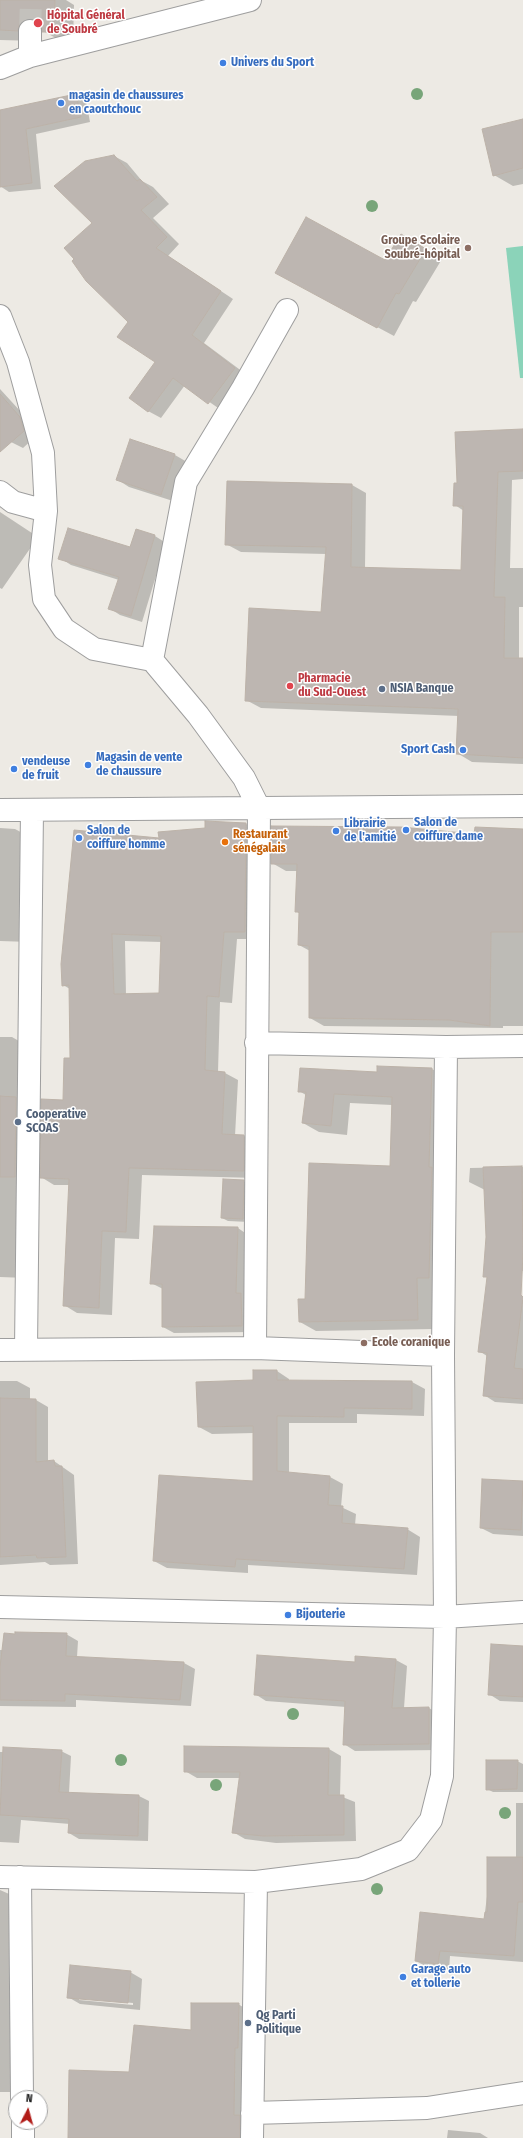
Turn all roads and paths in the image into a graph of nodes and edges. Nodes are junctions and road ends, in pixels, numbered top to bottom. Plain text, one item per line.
1 (250, 0) edge
2 (30, 31) tunnel mouth
3 (30, 56) junction
4 (0, 68) edge
5 (287, 310) dead end
6 (0, 316) edge
7 (0, 492) edge
8 (46, 511) junction
9 (152, 660) junction
10 (523, 806) edge
11 (259, 808) junction
12 (0, 810) edge
13 (32, 810) junction
14 (256, 1043) junction
15 (523, 1046) edge
16 (446, 1047) junction
17 (255, 1348) junction
18 (26, 1349) junction
19 (0, 1350) edge
20 (443, 1355) junction
21 (0, 1607) edge
22 (523, 1612) edge
23 (445, 1617) junction
24 (10, 1877) edge
25 (256, 1882) junction
26 (22, 2090) edge
27 (523, 2093) edge
28 (252, 2113) junction
29 (252, 2138) edge

1 - 3 street
2 - 3 street
3 - 4 street
5 - 9 street
6 - 8 street
7 - 8 street
8 - 9 street
9 - 11 street
10 - 11 street
11 - 13 street
11 - 14 street
12 - 13 street
13 - 18 street
14 - 16 street
14 - 17 street
15 - 16 street
16 - 20 street
17 - 18 street
17 - 20 street
18 - 19 street
20 - 23 street
21 - 23 street
22 - 23 street
23 - 25 street
24 - 25 street
24 - 26 street
25 - 28 street
27 - 28 street
28 - 29 street

